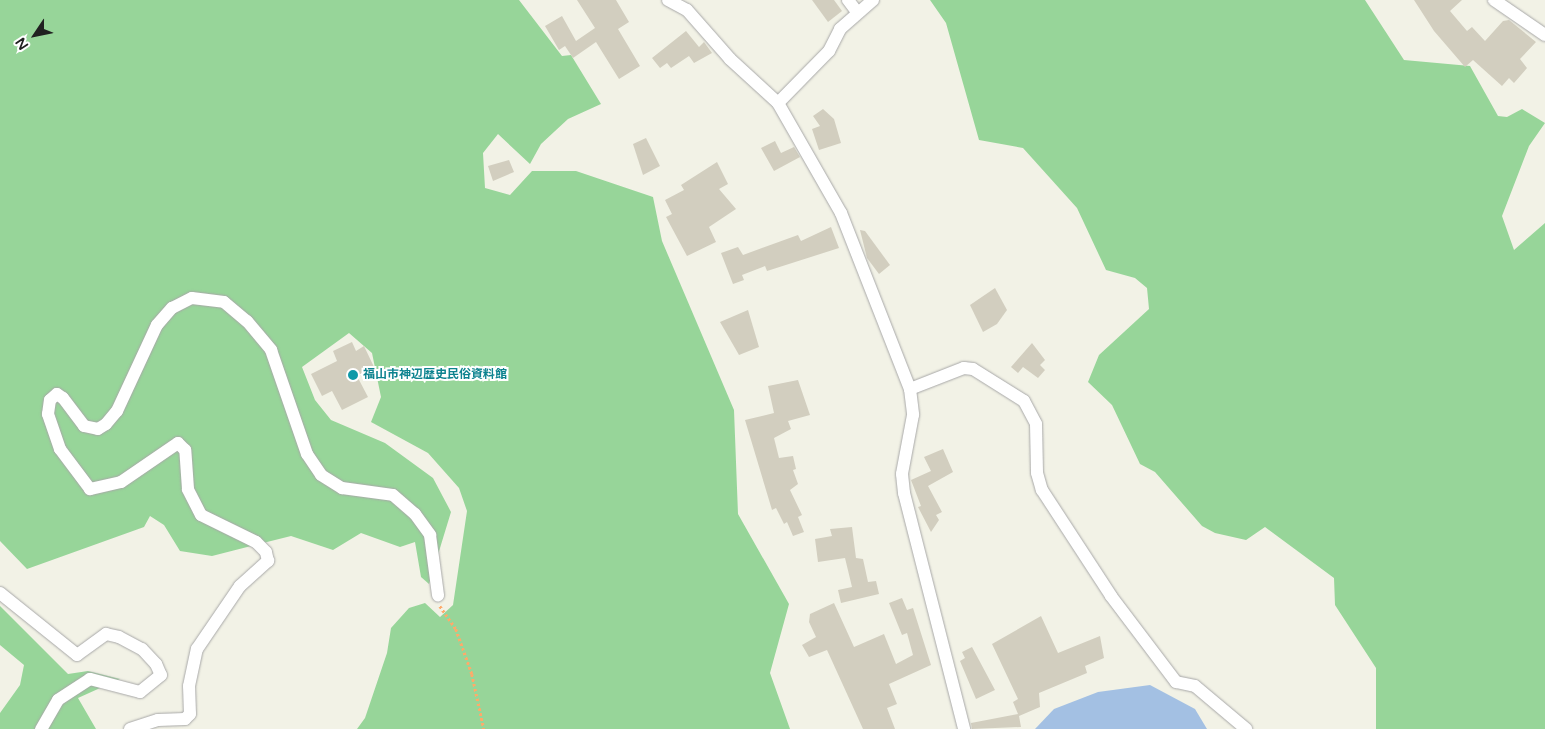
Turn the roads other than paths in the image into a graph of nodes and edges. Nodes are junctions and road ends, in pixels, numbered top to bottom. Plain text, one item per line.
1 (668, 0) edge
2 (848, 0) edge
3 (873, 0) edge
4 (1494, 0) edge
5 (857, 12) junction
6 (1545, 35) edge
7 (778, 103) junction
8 (910, 389) junction
9 (0, 593) edge
10 (438, 595) road end
11 (41, 729) edge
12 (130, 729) edge
13 (964, 729) edge
14 (1246, 729) edge

1 - 7 street
2 - 5 street
3 - 5 street
4 - 6 street
5 - 7 street
7 - 8 street
8 - 13 street
8 - 14 street
9 - 11 street
10 - 12 street

